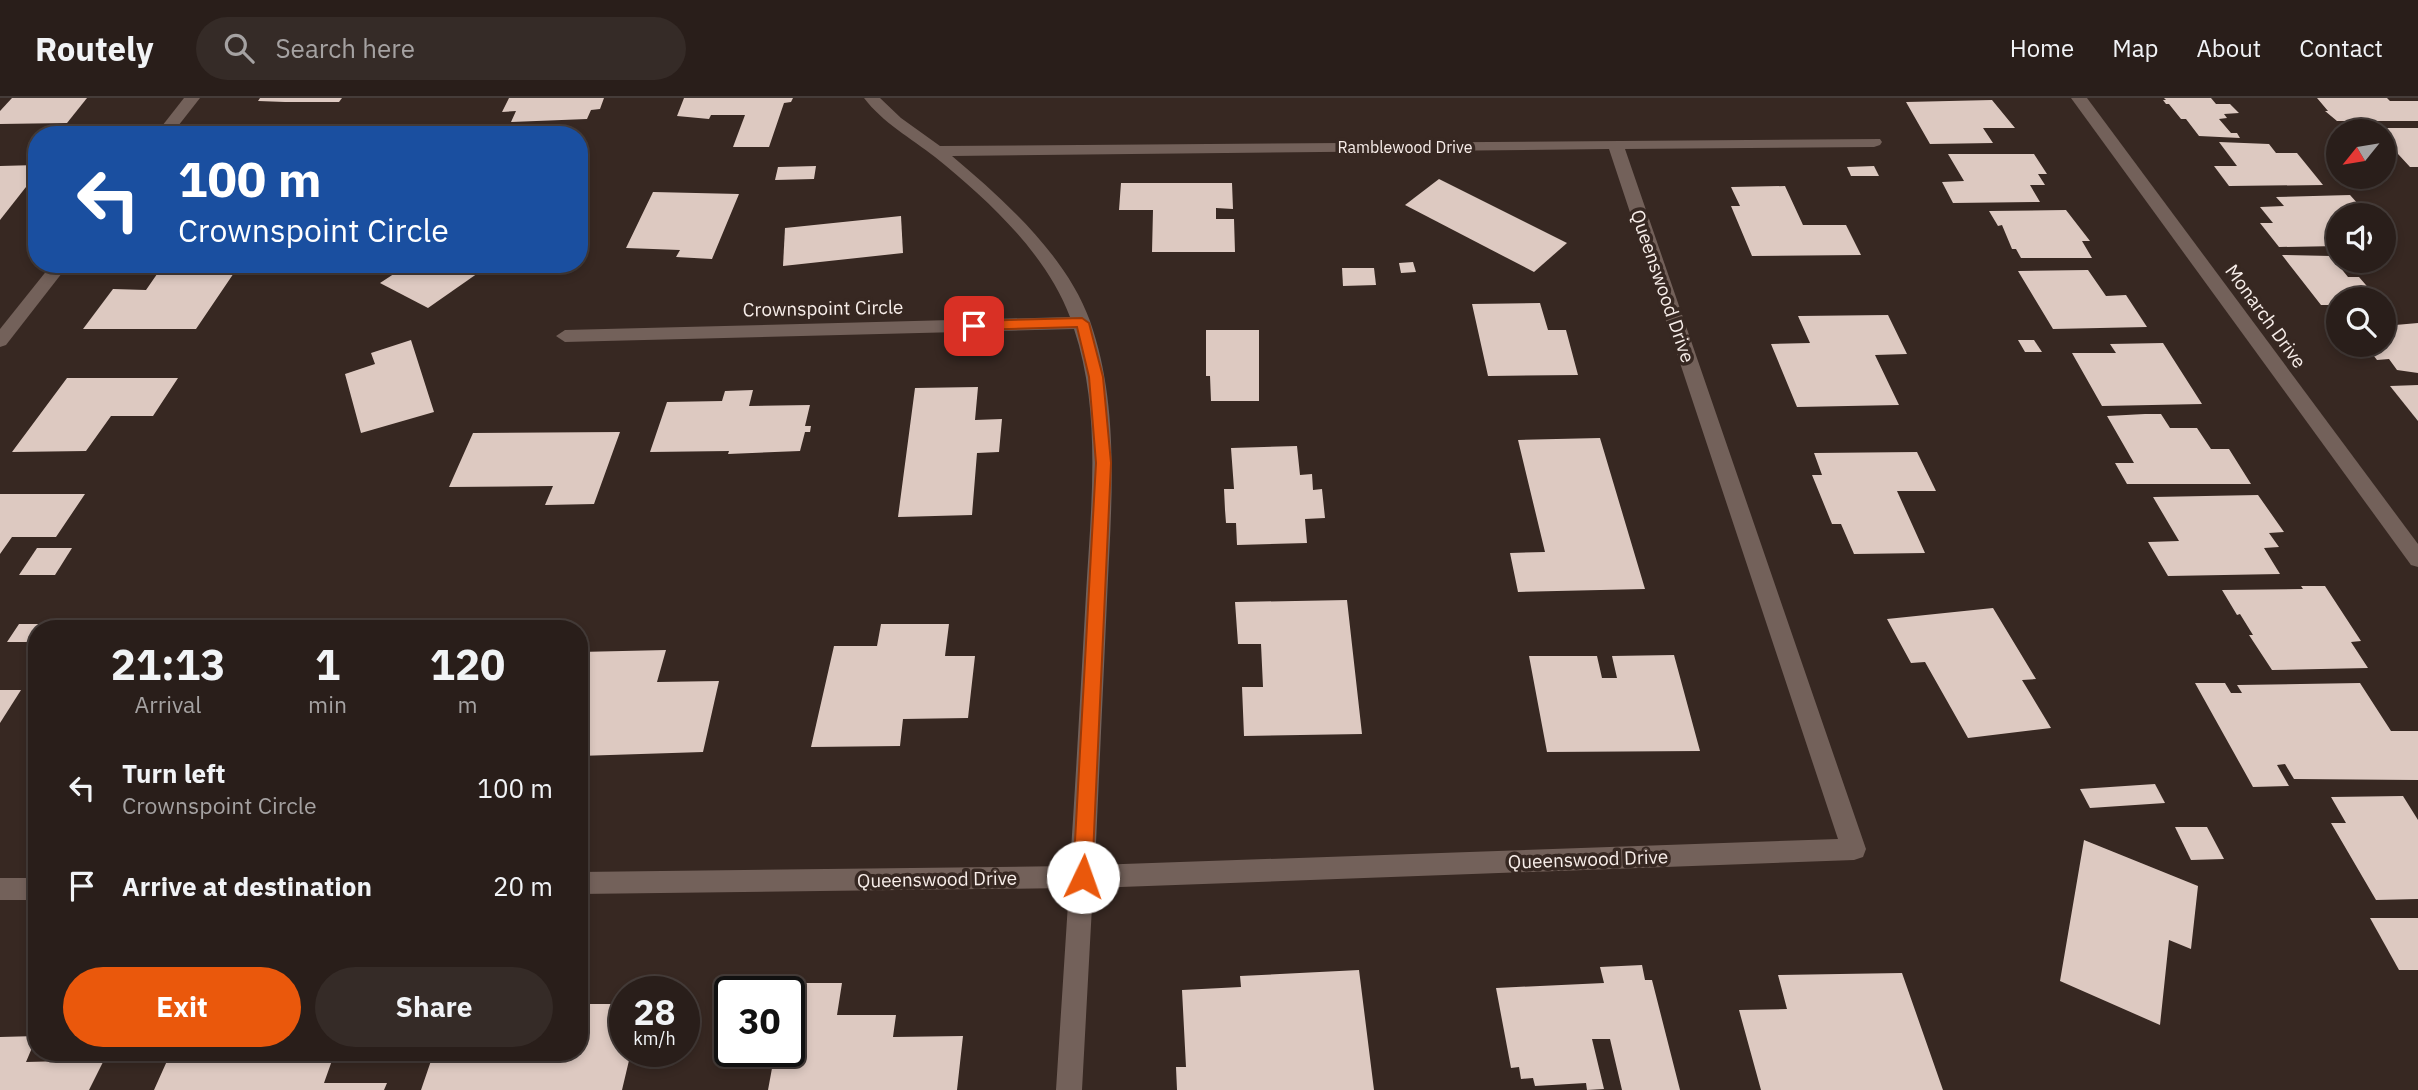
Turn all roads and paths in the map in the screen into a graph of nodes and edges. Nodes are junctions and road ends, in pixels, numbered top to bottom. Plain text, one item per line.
1 (192, 98) edge
2 (872, 98) edge
3 (2079, 98) edge
4 (170, 126) edge
5 (1874, 142) dead end
6 (1616, 146) junction
7 (936, 151) junction
8 (54, 273) edge
9 (1082, 323) junction
10 (565, 336) dead end
11 (0, 341) edge
12 (2418, 559) edge
13 (1083, 877) junction
14 (588, 883) edge
15 (0, 889) edge
16 (28, 889) edge
17 (1069, 1090) edge

1 - 4 street
2 - 7 street
3 - 12 street, Monarch Drive
5 - 6 street, Ramblewood Drive
6 - 7 street, Ramblewood Drive
6 - 13 street, Queenswood Drive
7 - 9 street
8 - 11 street
9 - 10 street, Crownspoint Circle
9 - 13 street
13 - 14 street, Queenswood Drive
13 - 17 street
15 - 16 street

